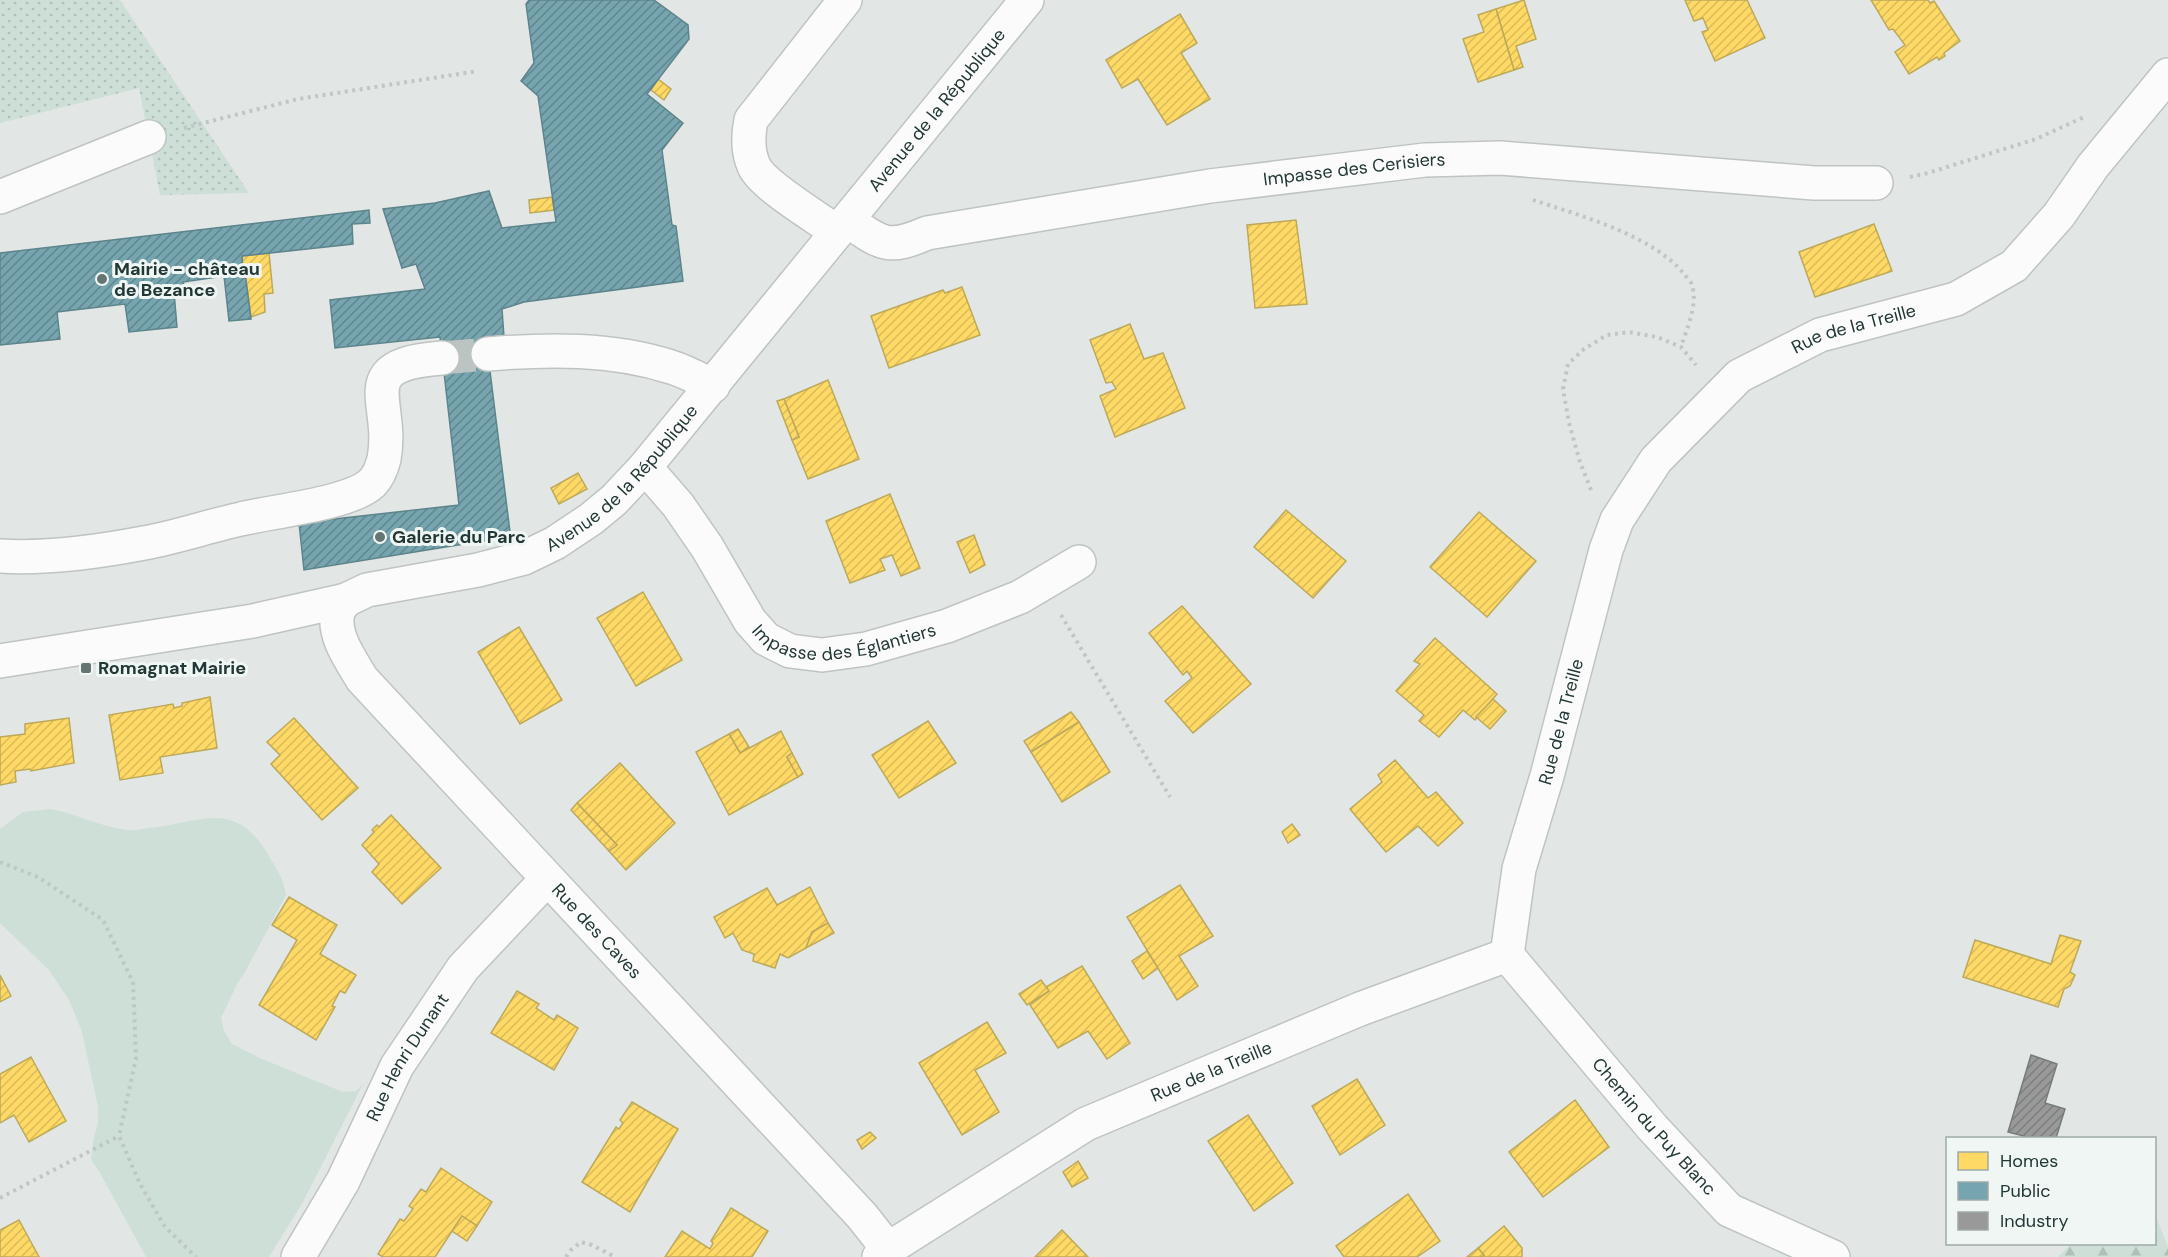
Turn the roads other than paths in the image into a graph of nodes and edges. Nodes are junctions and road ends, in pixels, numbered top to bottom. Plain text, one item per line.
1 (845, 0) edge
2 (1027, 0) edge
3 (2168, 75) edge
4 (149, 137) road end
5 (1876, 183) road end
6 (0, 197) edge
7 (842, 226) junction
8 (488, 354) tunnel mouth
9 (442, 358) tunnel mouth
10 (713, 386) junction
11 (645, 467) junction
12 (0, 556) edge
13 (1079, 562) dead end
14 (346, 600) junction
15 (0, 661) edge
16 (547, 879) junction
17 (1507, 955) junction
18 (883, 1253) edge
19 (298, 1257) edge
20 (1833, 1257) edge

1 - 7 street, Impasse des Cerisiers
2 - 7 street, Avenue de la République
3 - 17 street, Rue de la Treille
4 - 6 street
5 - 7 street, Impasse des Cerisiers
7 - 10 street, Avenue de la République
8 - 10 street
9 - 12 street
10 - 11 street, Avenue de la République
11 - 13 street, Impasse des Églantiers
11 - 14 street, Avenue de la République
14 - 15 street, Avenue de la République
14 - 16 street, Rue des Caves
16 - 18 street, Rue des Caves
16 - 19 street, Rue Henri Dunant
17 - 18 street, Rue de la Treille
17 - 20 street, Chemin du Puy Blanc

